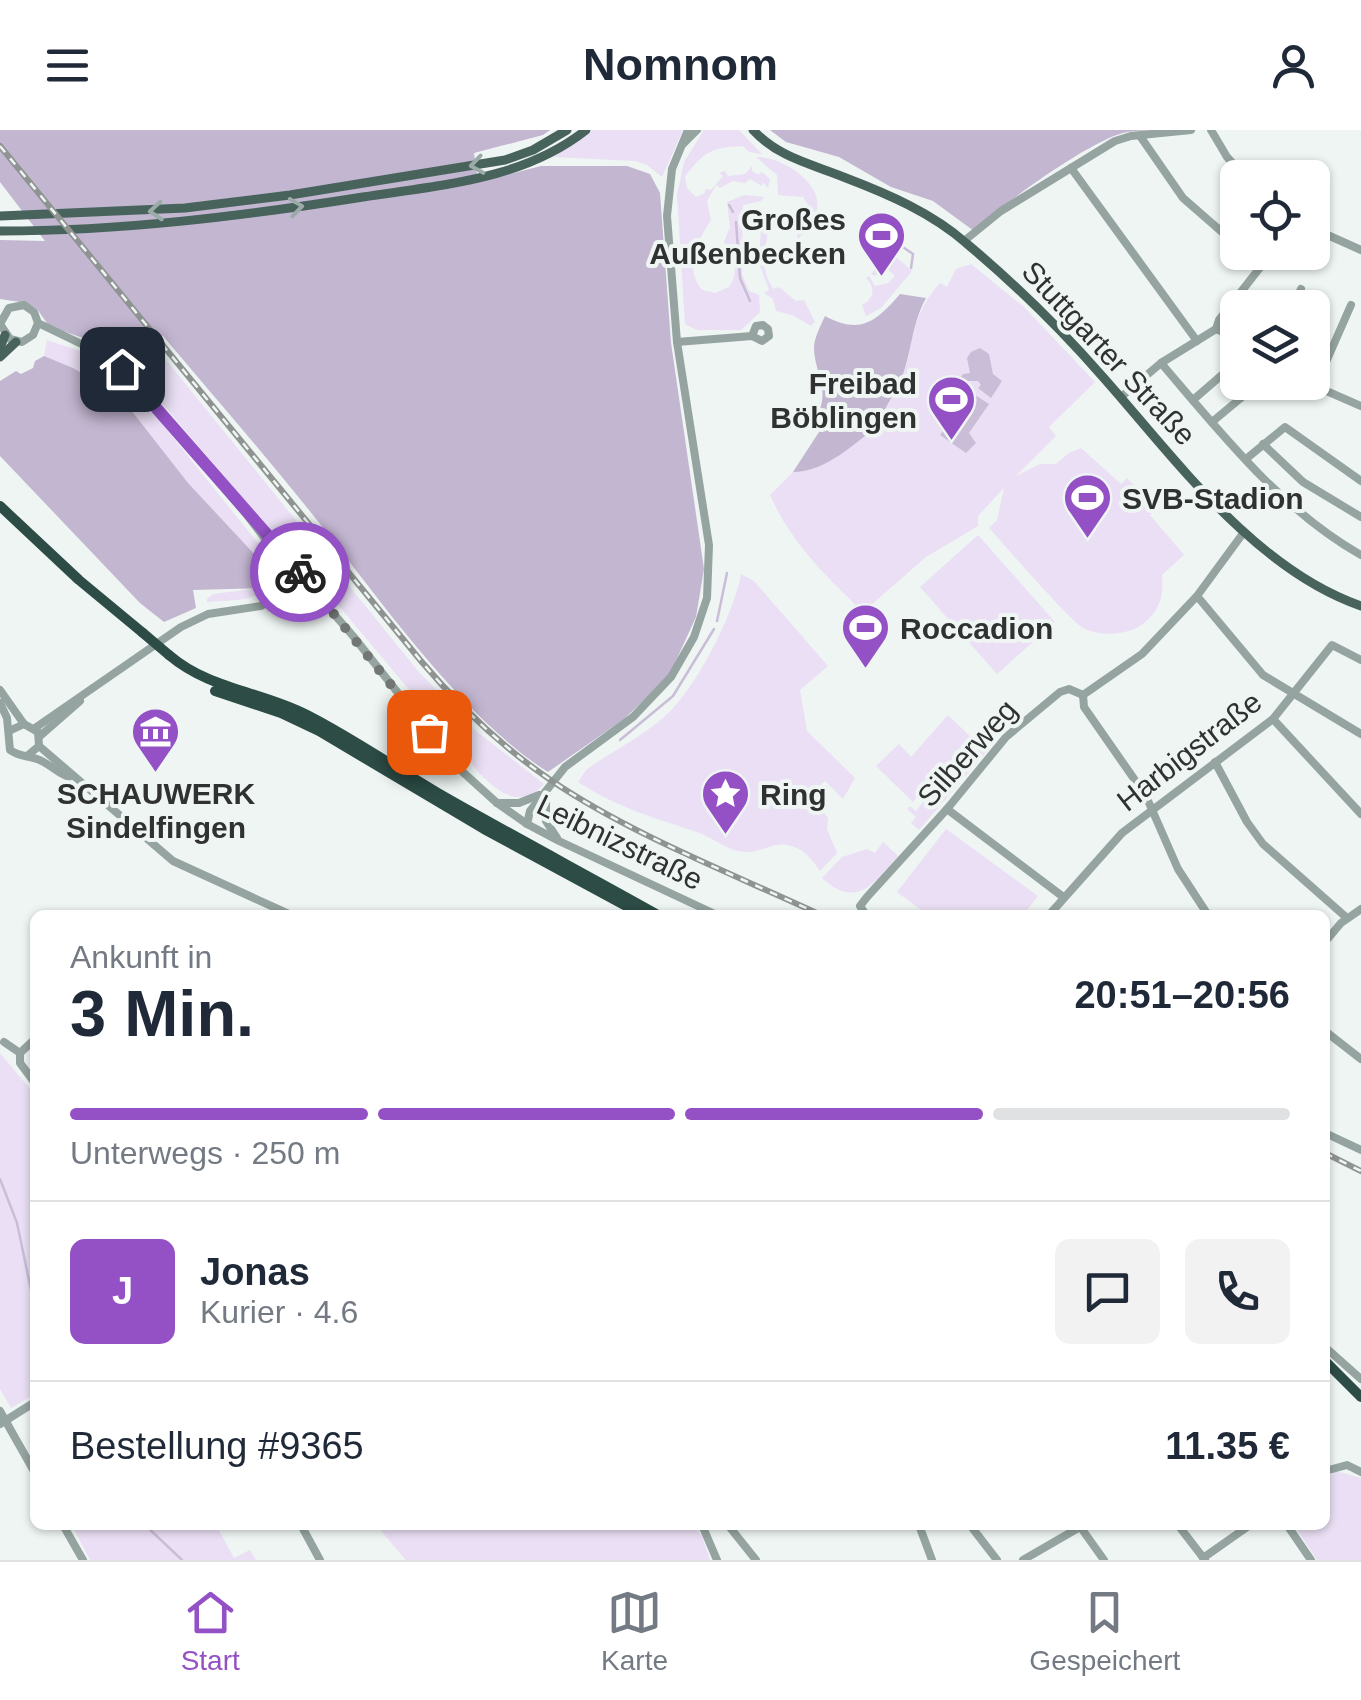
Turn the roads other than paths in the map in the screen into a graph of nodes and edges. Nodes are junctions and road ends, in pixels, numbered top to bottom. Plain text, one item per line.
1 (567, 130) edge
2 (586, 130) edge
3 (688, 130) edge
4 (696, 130) edge
5 (753, 130) edge
6 (1190, 130) edge
7 (1211, 130) edge
8 (1140, 136) junction
9 (684, 144) junction
10 (1230, 160) edge
11 (1071, 168) junction
12 (0, 207) edge
13 (22, 214) junction
14 (0, 216) edge
15 (1220, 230) edge
16 (0, 231) edge
17 (1330, 236) edge
18 (964, 241) junction
19 (1361, 250) edge
20 (1258, 270) edge
21 (1352, 305) dead end
22 (4, 306) edge
23 (1, 318) edge
24 (38, 323) junction
25 (1216, 329) junction
26 (1220, 331) edge
27 (34, 334) junction
28 (5, 335) junction
29 (58, 335) junction
30 (752, 336) dead end
31 (1197, 340) junction
32 (16, 342) junction
33 (677, 342) junction
34 (0, 348) edge
35 (1330, 356) edge
36 (0, 357) edge
37 (1162, 364) junction
38 (1220, 377) edge
39 (1330, 394) edge
40 (1121, 397) junction
41 (1192, 400) junction
42 (1238, 400) edge
43 (1361, 406) edge
44 (1212, 422) junction
45 (1263, 444) junction
46 (1246, 459) junction
47 (1361, 481) edge
48 (0, 506) edge
49 (247, 515) junction
50 (0, 516) edge
51 (1361, 517) edge
52 (1244, 532) junction
53 (270, 546) junction
54 (1361, 555) edge
55 (305, 581) junction
56 (279, 590) junction
57 (1197, 596) junction
58 (268, 604) junction
59 (1361, 606) edge
60 (140, 635) junction
61 (166, 657) junction
62 (1361, 660) edge
63 (0, 690) edge
64 (1082, 695) junction
65 (1291, 695) junction
66 (0, 703) edge
67 (1273, 719) junction
68 (24, 724) junction
69 (1361, 734) edge
70 (38, 737) junction
71 (7, 742) edge
72 (0, 754) edge
73 (27, 756) junction
74 (1215, 762) junction
75 (74, 778) junction
76 (547, 790) junction
77 (496, 803) junction
78 (544, 804) junction
79 (947, 808) junction
80 (1152, 808) junction
81 (1361, 814) edge
82 (527, 824) junction
83 (559, 842) junction
84 (1062, 896) junction
85 (1361, 909) edge
86 (280, 910) edge
87 (633, 910) edge
88 (649, 910) edge
89 (707, 910) edge
90 (863, 910) edge
91 (1052, 910) edge
92 (1205, 910) edge
93 (1347, 918) junction
94 (1330, 937) edge
95 (1330, 1035) edge
96 (4, 1042) dead end
97 (30, 1044) edge
98 (20, 1053) junction
99 (1361, 1059) edge
100 (30, 1077) edge
101 (1330, 1136) edge
102 (1361, 1150) edge
103 (1330, 1352) edge
104 (1330, 1366) edge
105 (1330, 1375) edge
106 (1361, 1380) edge
107 (1361, 1397) edge
108 (30, 1404) edge
109 (1361, 1406) edge
110 (2, 1418) edge
111 (30, 1464) edge
112 (1330, 1470) edge
113 (1361, 1472) edge
114 (66, 1530) edge
115 (304, 1530) edge
116 (704, 1530) edge
117 (732, 1530) edge
118 (920, 1530) edge
119 (974, 1530) edge
120 (1073, 1530) edge
121 (1083, 1530) edge
122 (1182, 1530) edge
123 (1243, 1530) edge
124 (1290, 1530) edge
125 (1204, 1559) edge
126 (83, 1560) edge
127 (320, 1560) edge
128 (717, 1560) edge
129 (756, 1560) edge
130 (932, 1560) edge
131 (997, 1560) edge
132 (1023, 1560) edge
133 (1104, 1560) edge
134 (1311, 1560) edge

1 -> 13 main road
16 -> 2 main road
3 - 9 street
4 - 9 street
5 - 18 main road, Stuttgarter Straße
6 - 8 street
7 - 10 street
8 - 11 street
8 - 15 street
9 - 33 street
11 - 18 street
11 - 31 street
12 - 13 main road
13 - 14 main road
17 - 19 street
18 - 40 main road, Stuttgarter Straße
20 - 25 street
21 - 35 street
22 - 23 street
22 - 24 street
23 - 28 street
24 - 27 street
24 - 29 street
25 - 26 street
25 - 31 street
27 - 29 street
27 - 32 street
28 - 32 street
28 - 34 main road
29 - 49 street
30 - 33 street
31 - 37 street
32 - 36 main road
33 - 76 street
37 - 40 street
37 - 41 street
38 - 41 street
39 - 43 street
40 - 52 main road, Stuttgarter Straße
41 - 44 street
42 - 44 street
44 - 46 street
45 - 46 street
45 - 47 street
45 - 51 street
46 - 54 street
48 - 60 highway
49 - 53 street
49 - 55 street
50 - 60 highway
52 - 57 street, Silberweg
52 - 59 main road, Stuttgarter Straße
53 - 55 street
53 - 56 street
55 - 56 street
55 - 58 street
55 - 77 street, Leibnizstraße
56 - 58 street
57 - 64 street, Silberweg
57 - 65 street
58 - 70 street
60 - 61 highway, bridge
61 - 87 highway
61 - 88 highway
62 - 65 street, Harbigstraße
63 - 68 street
64 - 79 street, Silberweg
64 - 80 street
65 - 67 street, Harbigstraße
65 - 69 street
66 - 71 street
67 - 74 street, Harbigstraße
67 - 81 street
68 - 70 street
68 - 71 street
70 - 73 street
70 - 75 street
71 - 72 street
71 - 73 street
73 - 75 street
74 - 80 street, Harbigstraße
74 - 93 street
75 - 86 street
76 - 77 street
76 - 78 street
76 - 82 street
77 - 82 street, Leibnizstraße
78 - 82 street
78 - 83 street
79 - 84 street
79 - 90 street, Silberweg
80 - 84 street, Harbigstraße
80 - 92 street
82 - 83 street, Leibnizstraße
83 - 89 street, Leibnizstraße
84 - 91 street, Harbigstraße
85 - 93 street
93 - 94 street
95 - 99 street
96 - 98 street
97 - 98 street
98 - 100 street
101 - 102 street
103 - 106 street
104 - 107 highway
105 - 109 highway
108 - 110 street
110 - 111 street
112 - 113 street
114 - 126 street
115 - 127 street
116 - 128 street
117 - 129 street
118 - 130 street
119 - 131 street
120 - 132 street
121 - 133 street
122 - 125 street
123 - 125 street
124 - 134 street

